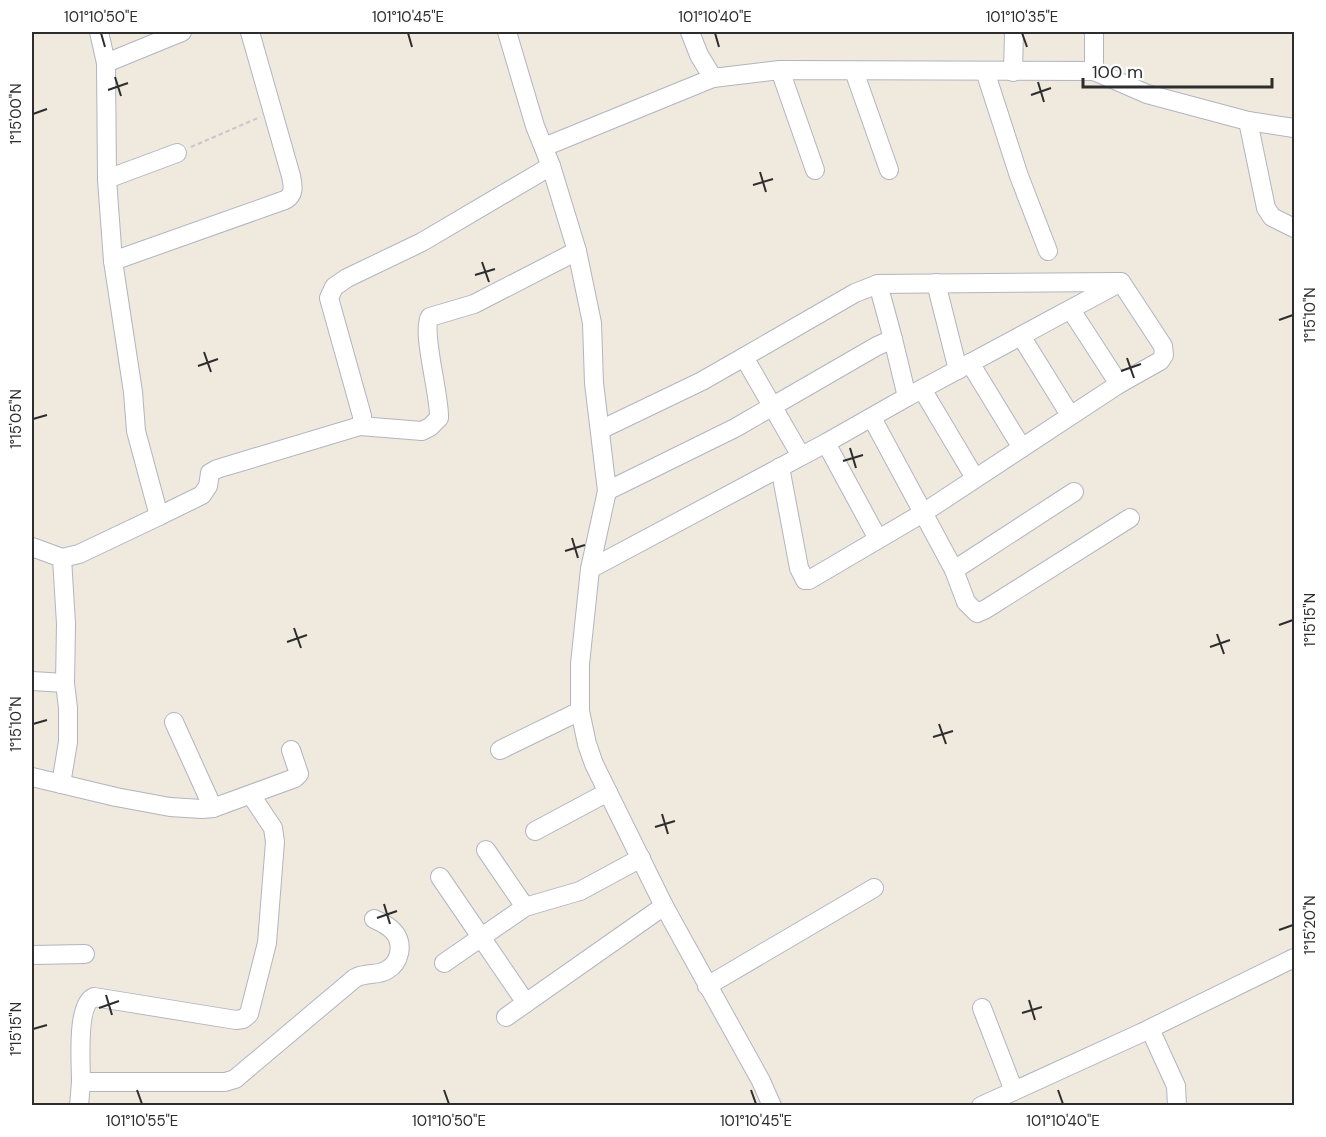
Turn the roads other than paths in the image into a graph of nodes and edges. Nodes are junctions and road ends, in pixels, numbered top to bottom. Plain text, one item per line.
1 (99, 32) edge
2 (182, 32) edge
3 (250, 32) edge
4 (507, 32) edge
5 (690, 32) edge
6 (1014, 32) edge
7 (1094, 32) edge
8 (106, 63) junction
9 (780, 70) junction
10 (854, 71) junction
11 (985, 71) junction
12 (1094, 71) junction
13 (1013, 72) junction
14 (713, 78) junction
15 (1248, 121) junction
16 (1294, 128) edge
17 (544, 147) junction
18 (177, 153) road end
19 (551, 166) junction
20 (814, 170) dead end
21 (889, 170) dead end
22 (107, 179) junction
23 (1294, 228) edge
24 (577, 250) junction
25 (1048, 251) dead end
26 (113, 261) junction
27 (1121, 282) junction
28 (878, 284) junction
29 (936, 284) junction
30 (1071, 310) junction
31 (1021, 336) junction
32 (893, 339) junction
33 (744, 357) junction
34 (964, 367) junction
35 (1119, 384) junction
36 (914, 393) junction
37 (774, 406) junction
38 (1070, 415) junction
39 (872, 418) junction
40 (360, 426) junction
41 (600, 430) junction
42 (826, 443) junction
43 (1022, 448) junction
44 (801, 456) junction
45 (780, 467) junction
46 (975, 478) junction
47 (607, 491) junction
48 (1074, 492) dead end
49 (923, 513) junction
50 (159, 516) junction
51 (1130, 518) dead end
52 (878, 539) junction
53 (32, 547) edge
54 (62, 558) junction
55 (590, 569) junction
56 (954, 570) junction
57 (32, 681) edge
58 (65, 683) junction
59 (580, 711) junction
60 (174, 722) dead end
61 (291, 750) dead end
62 (500, 750) dead end
63 (32, 777) edge
64 (61, 784) junction
65 (608, 792) junction
66 (251, 795) junction
67 (213, 808) junction
68 (535, 831) dead end
69 (486, 850) dead end
70 (641, 858) junction
71 (440, 877) dead end
72 (874, 888) dead end
73 (664, 906) junction
74 (525, 907) junction
75 (374, 919) dead end
76 (481, 938) junction
77 (84, 954) dead end
78 (32, 955) edge
79 (1294, 958) edge
80 (444, 963) dead end
81 (707, 986) junction
82 (526, 1003) junction
83 (982, 1008) dead end
84 (506, 1017) dead end
85 (1150, 1029) junction
86 (81, 1082) junction
87 (1014, 1091) junction
88 (79, 1106) edge
89 (772, 1106) edge
90 (981, 1106) edge
91 (1178, 1106) edge

1 - 8 street
2 - 8 street
3 - 26 street
4 - 17 street
5 - 14 street
6 - 13 street
7 - 12 street
8 - 22 street
9 - 10 street
9 - 14 street
9 - 20 street
10 - 11 street
10 - 21 street
11 - 13 street
11 - 25 street
12 - 13 street
12 - 15 street
14 - 17 street
15 - 16 street
15 - 23 street
17 - 19 street
18 - 22 street
19 - 24 street
19 - 40 street
22 - 26 street
24 - 40 street
24 - 41 street
26 - 50 street
27 - 29 street
27 - 30 street
27 - 35 street
28 - 29 street
28 - 32 street
28 - 33 street
29 - 34 street
30 - 31 street
30 - 35 street
31 - 34 street
31 - 38 street
32 - 36 street
32 - 37 street
33 - 37 street
33 - 41 street
34 - 36 street
34 - 43 street
35 - 38 street
36 - 39 street
36 - 46 street
37 - 44 street
37 - 47 street
38 - 43 street
39 - 42 street
39 - 49 street
40 - 50 street
41 - 47 street
42 - 44 street
42 - 52 street
43 - 46 street
44 - 45 street
45 - 52 street
45 - 55 street
46 - 49 street
47 - 55 street
48 - 56 street
49 - 52 street
49 - 56 street
50 - 54 street
51 - 56 street
53 - 54 street
54 - 58 street
55 - 59 street
57 - 58 street
58 - 64 street
59 - 62 street
59 - 65 street
60 - 67 street
61 - 66 street
63 - 64 street
64 - 67 street
65 - 68 street
65 - 70 street
66 - 67 street
66 - 86 street
69 - 74 street
70 - 73 street
70 - 74 street
71 - 76 street
72 - 81 street
73 - 81 street
73 - 82 street
74 - 76 street
75 - 86 street
76 - 80 street
76 - 82 street
77 - 78 street
79 - 85 street
81 - 89 street
82 - 84 street
83 - 87 street
85 - 87 street
85 - 91 street
86 - 88 street
87 - 90 street

